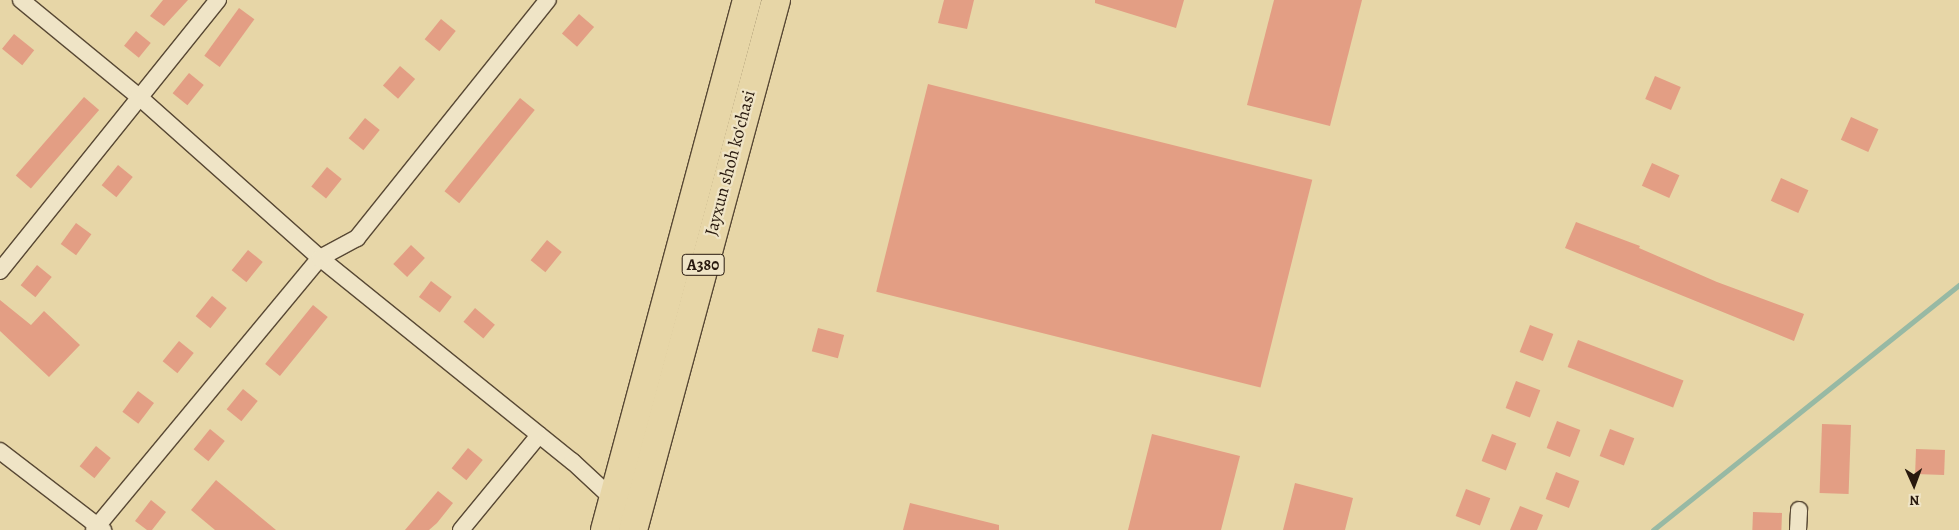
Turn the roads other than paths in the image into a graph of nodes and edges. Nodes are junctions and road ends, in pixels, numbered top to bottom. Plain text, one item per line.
1 (21, 0) edge
2 (218, 0) edge
3 (548, 0) edge
4 (747, 0) edge
5 (776, 0) edge
6 (138, 96) junction
7 (320, 258) junction
8 (0, 271) edge
9 (539, 435) junction
10 (0, 451) edge
11 (613, 499) junction
12 (1799, 510) dead end
13 (98, 528) edge
14 (461, 530) edge
15 (605, 530) edge
16 (633, 530) edge
17 (1798, 530) edge

1 - 6 street
2 - 6 street
3 - 7 street
4 - 11 highway, Jayxun shoh ko'chasi / A380
5 - 16 highway, Jayxun shoh ko'chasi / A380
6 - 7 street
6 - 8 street
7 - 9 street
7 - 13 street
9 - 11 street
9 - 14 street
10 - 13 street
11 - 15 highway, Jayxun shoh ko'chasi / A380
12 - 17 street

